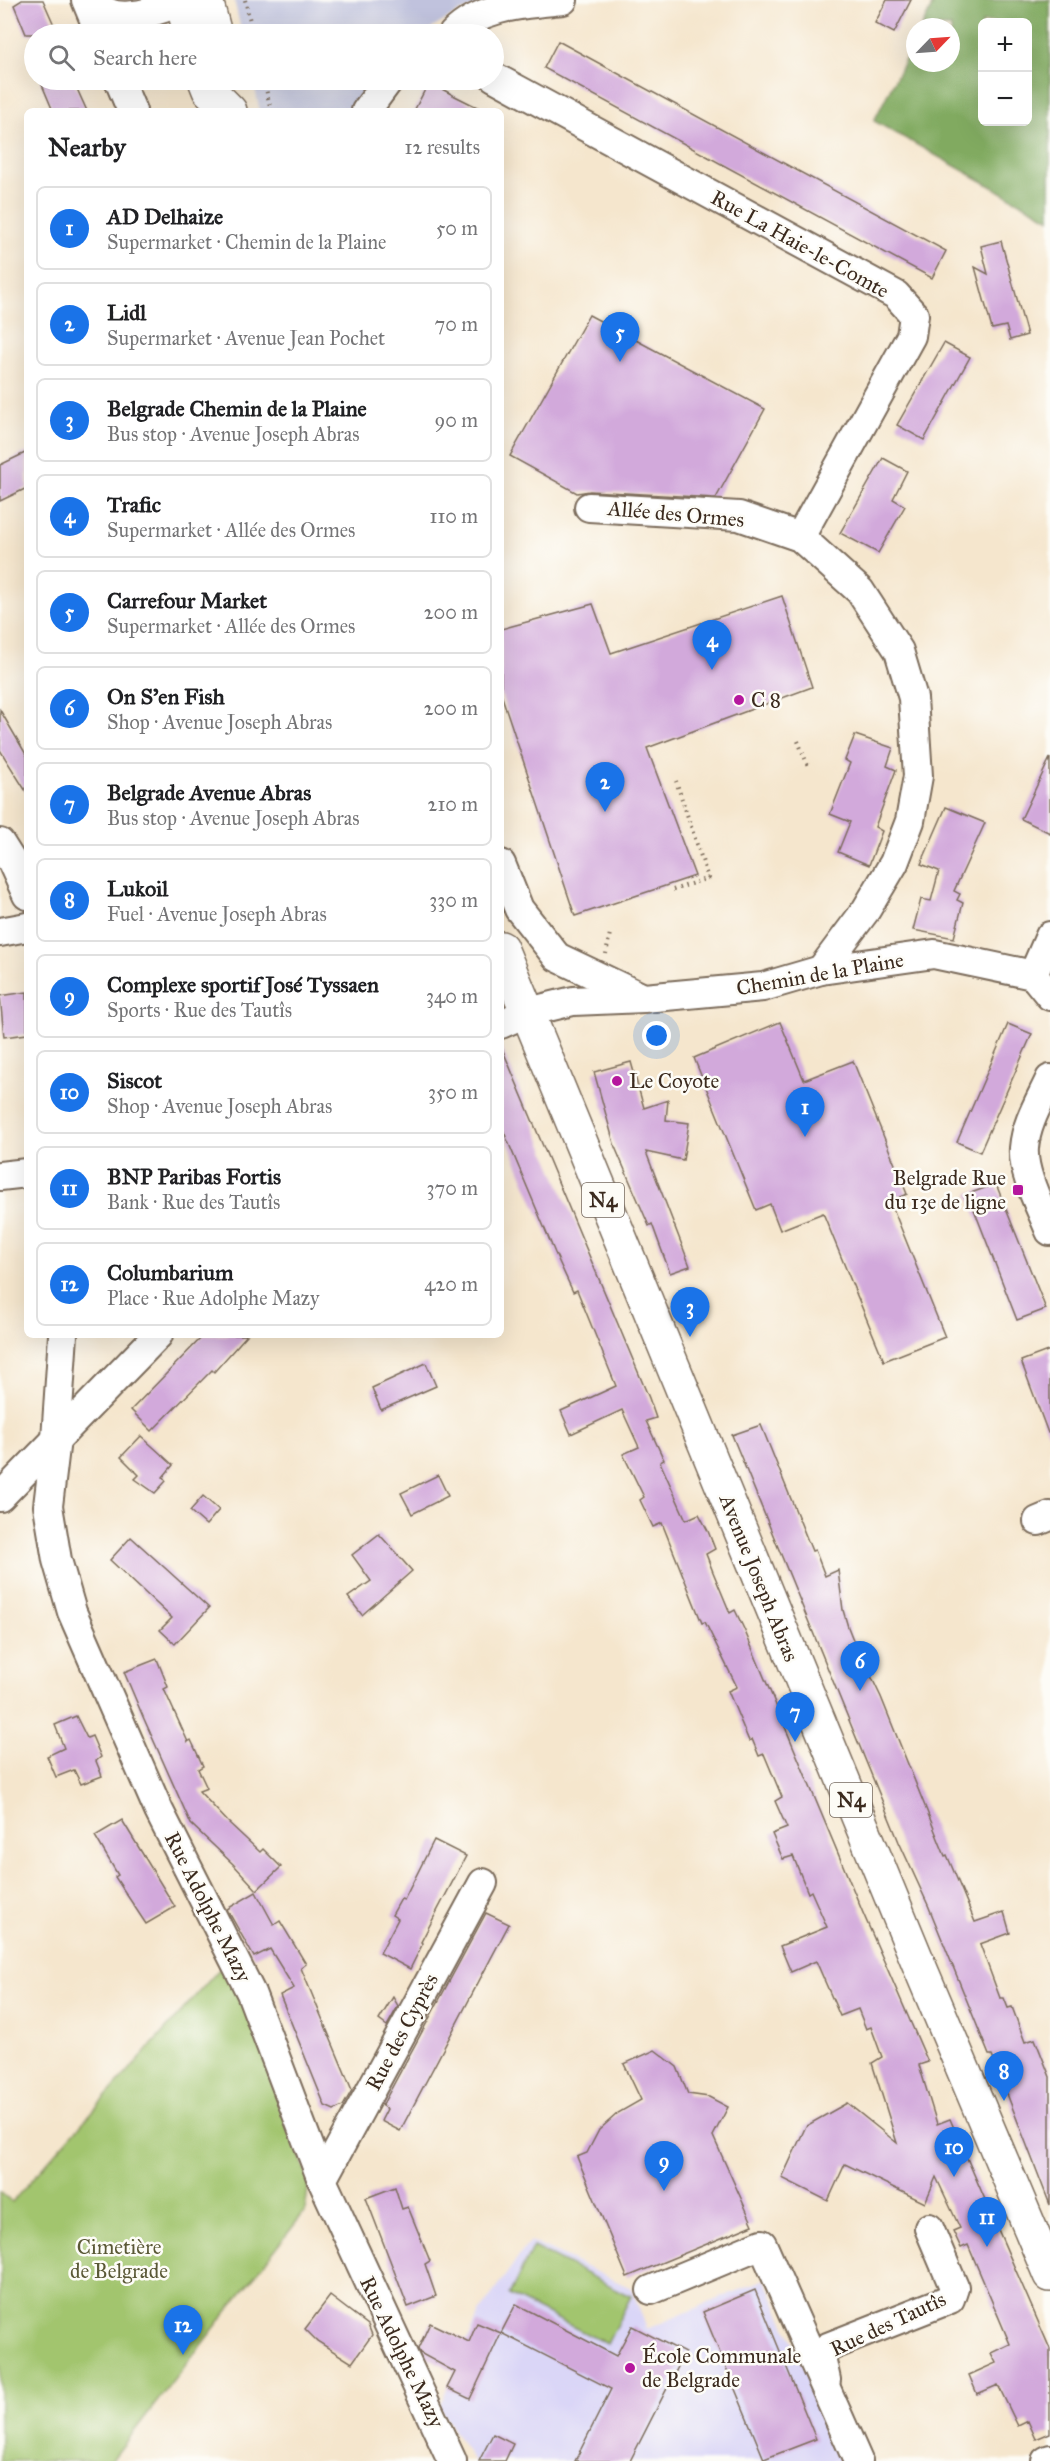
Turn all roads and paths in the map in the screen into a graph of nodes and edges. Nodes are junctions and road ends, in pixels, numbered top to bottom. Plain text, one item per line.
1 (86, 0) edge
2 (91, 0) edge
3 (196, 0) edge
4 (244, 0) edge
5 (563, 0) edge
6 (96, 24) edge
7 (192, 24) edge
8 (209, 24) edge
9 (250, 24) edge
10 (465, 24) edge
11 (504, 82) edge
12 (123, 90) edge
13 (209, 90) edge
14 (228, 90) edge
15 (266, 90) edge
16 (382, 90) edge
17 (131, 108) edge
18 (228, 108) edge
19 (231, 108) edge
20 (270, 108) edge
21 (368, 108) edge
22 (589, 507) dead end
23 (800, 537) junction
24 (798, 741) dead end
25 (808, 766) dead end
26 (676, 781) dead end
27 (0, 843) edge
28 (504, 872) edge
29 (24, 888) edge
30 (673, 890) dead end
31 (24, 928) edge
32 (0, 932) edge
33 (1050, 936) edge
34 (504, 964) edge
35 (821, 970) junction
36 (1043, 984) edge
37 (644, 998) junction
38 (514, 1018) edge
39 (1050, 1078) edge
40 (24, 1173) edge
41 (0, 1176) edge
42 (1050, 1231) edge
43 (63, 1338) edge
44 (155, 1338) edge
45 (56, 1439) junction
46 (0, 1497) edge
47 (483, 1883) dead end
48 (322, 2180) junction
49 (929, 2228) dead end
50 (1050, 2275) edge
51 (651, 2290) dead end
52 (827, 2388) junction
53 (452, 2461) edge
54 (858, 2461) edge

1 - 6 street
2 - 3 street
3 - 7 main road
3 - 8 main road
4 - 9 path
5 - 10 street
11 - 23 street, Rue La Haie-le-Comte
12 - 17 street
13 - 18 main road
14 - 19 main road
15 - 20 path
16 - 21 street
22 - 23 street, Allée des Ormes
23 - 35 street, Allée des Ormes
24 - 25 path
26 - 30 path
27 - 29 street
28 - 37 street
31 - 32 street
33 - 36 street, Chemin de la Plaine
34 - 38 main road, N4
35 - 36 street, Chemin de la Plaine
35 - 37 street, Chemin de la Plaine
37 - 38 street, Chemin de la Plaine
38 - 50 main road, Avenue Joseph Abras / N4
39 - 42 street
40 - 41 street
43 - 45 street, Rue Adolphe Mazy
44 - 45 street
45 - 46 street
45 - 48 street, Rue Adolphe Mazy
47 - 48 street, Rue des Cyprès
48 - 53 street, Rue Adolphe Mazy
49 - 52 street, Rue des Tautîs
51 - 52 street, Rue des Tautîs
52 - 54 street, Rue des Tautîs

